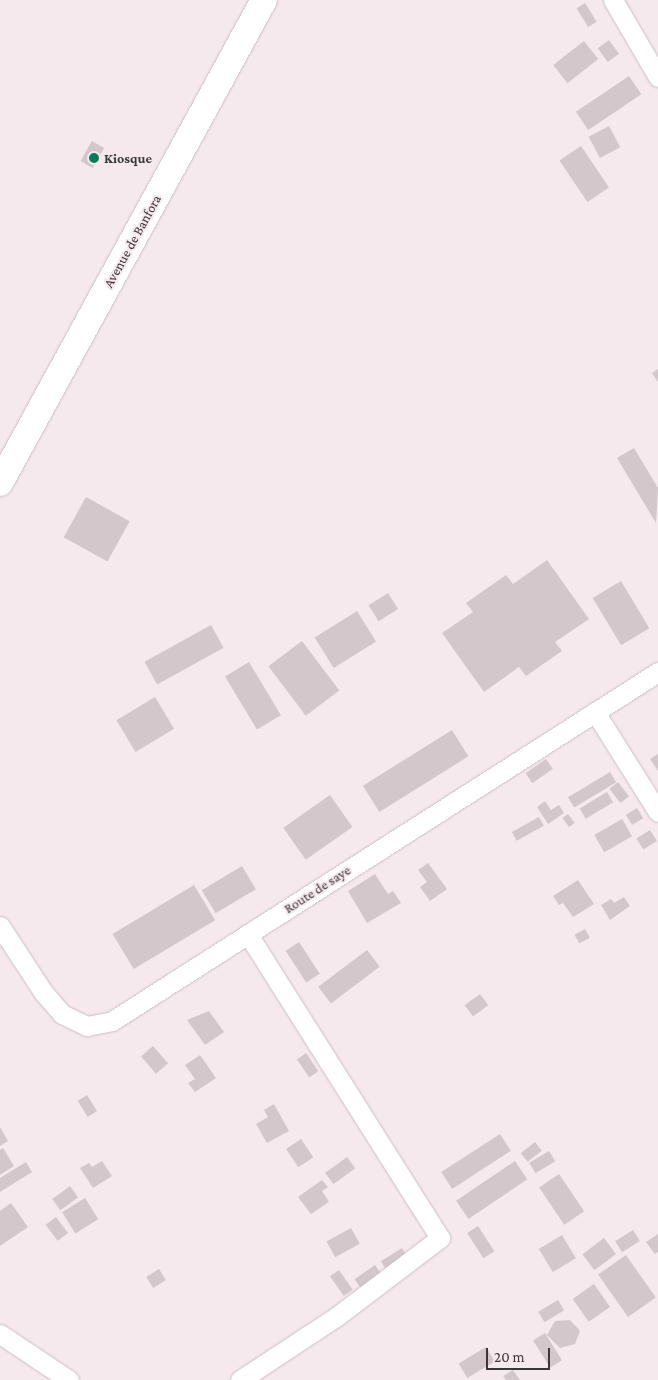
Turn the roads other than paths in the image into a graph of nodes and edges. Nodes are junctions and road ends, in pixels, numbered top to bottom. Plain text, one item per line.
1 (264, 0) edge
2 (613, 0) edge
3 (658, 77) edge
4 (0, 483) edge
5 (658, 672) edge
6 (595, 712) junction
7 (658, 812) edge
8 (0, 926) edge
9 (248, 934) junction
10 (0, 1334) edge
11 (69, 1380) edge
12 (240, 1380) edge

1 - 4 main road, Avenue de Banfora
2 - 3 street
5 - 6 street, Route de saye
6 - 7 street
6 - 9 street, Route de saye
8 - 9 street, Route de saye
9 - 12 street
10 - 11 street

